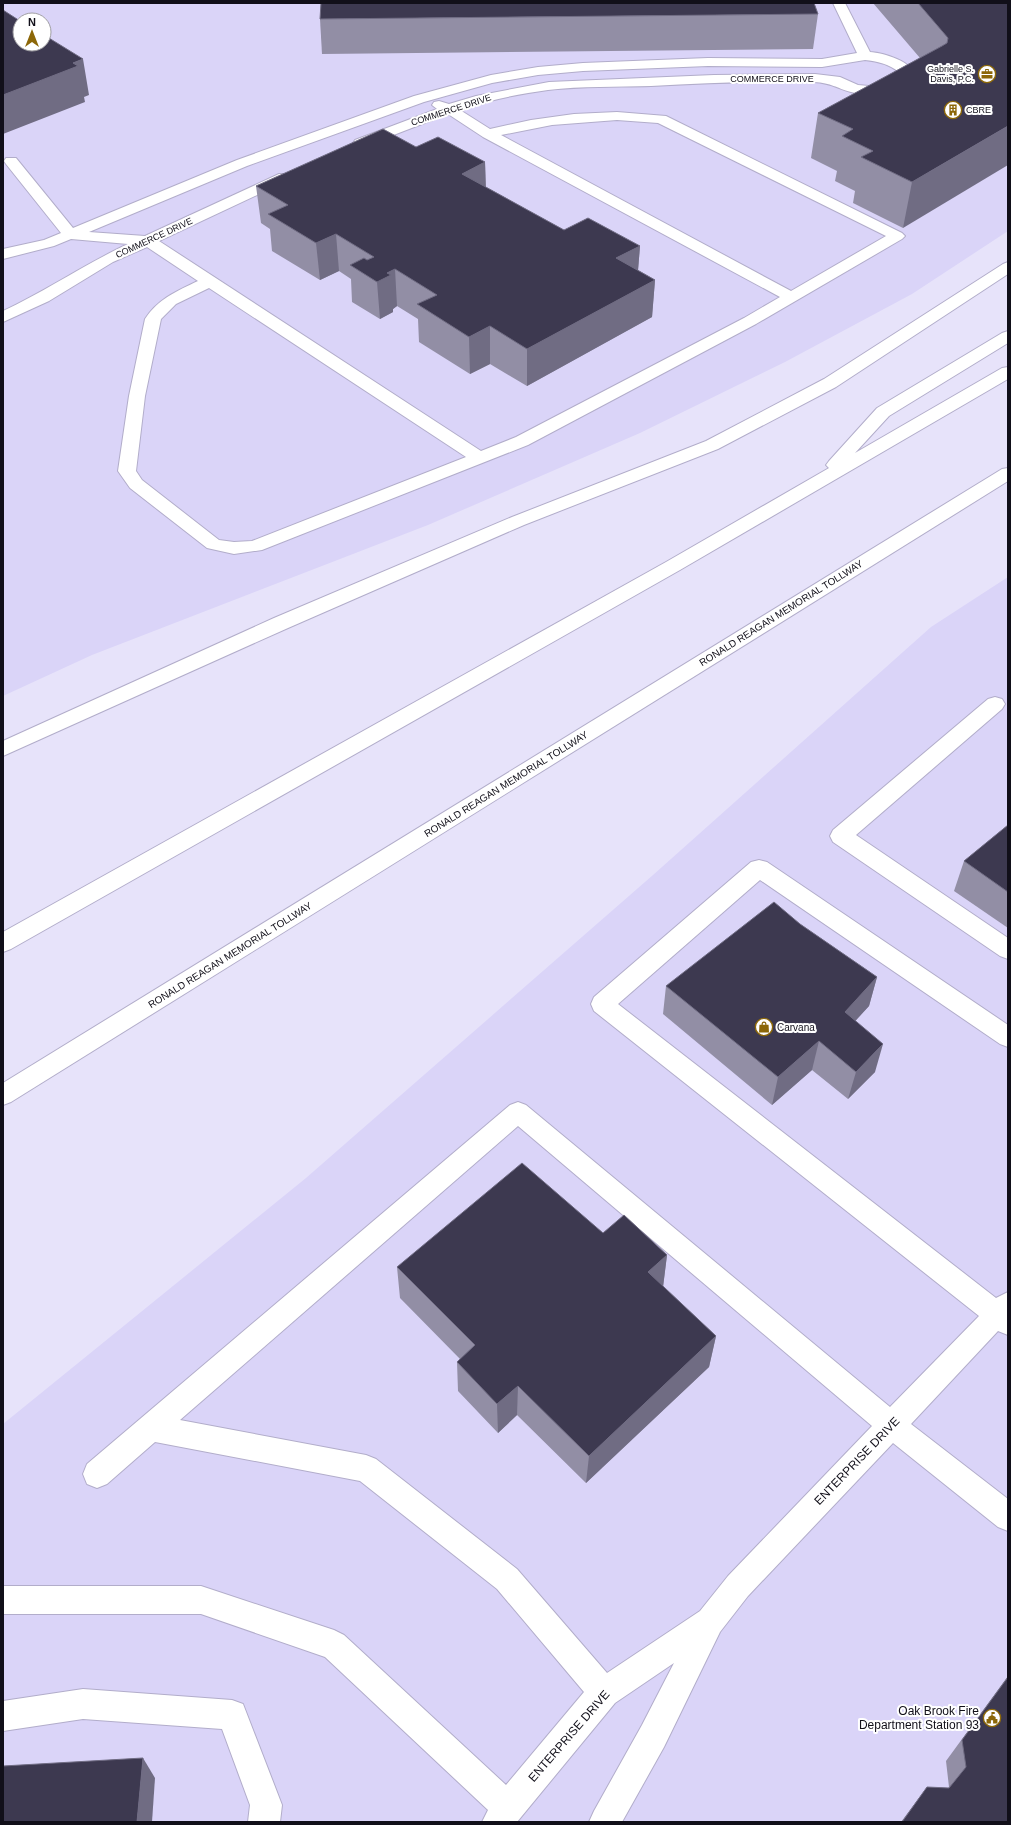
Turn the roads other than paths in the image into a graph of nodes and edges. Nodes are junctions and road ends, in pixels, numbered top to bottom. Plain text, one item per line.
1 (840, 3) edge
2 (865, 56) junction
3 (843, 59) junction
4 (708, 62) junction
5 (714, 79) junction
6 (835, 80) junction
7 (419, 99) junction
8 (449, 109) junction
9 (488, 134) junction
10 (348, 148) edge
11 (11, 161) dead end
12 (294, 172) edge
13 (71, 235) junction
14 (148, 241) junction
15 (3, 254) edge
16 (1008, 267) edge
17 (209, 282) junction
18 (1001, 289) dead end
19 (791, 297) junction
20 (5, 313) edge
21 (1008, 336) edge
22 (1008, 372) edge
23 (830, 383) junction
24 (479, 458) junction
25 (1008, 473) edge
26 (821, 481) junction
27 (995, 704) dead end
28 (3, 749) edge
29 (3, 943) edge
30 (1008, 950) edge
31 (1008, 1037) edge
32 (3, 1095) edge
33 (1004, 1314) edge
34 (891, 1425) junction
35 (150, 1428) junction
36 (96, 1474) dead end
37 (1008, 1517) edge
38 (3, 1600) edge
39 (710, 1622) junction
40 (604, 1692) junction
41 (3, 1716) edge
42 (503, 1815) edge
43 (264, 1822) edge
44 (605, 1822) edge

1 - 2 main road
2 - 3 main road, COMMERCE DRIVE
2 - 6 main road, COMMERCE DRIVE
3 - 4 main road, COMMERCE DRIVE
3 - 6 main road
4 - 5 main road
4 - 7 main road, COMMERCE DRIVE
5 - 6 main road, COMMERCE DRIVE
5 - 8 main road, COMMERCE DRIVE
7 - 8 main road
7 - 13 main road, COMMERCE DRIVE
8 - 9 main road
8 - 10 main road, COMMERCE DRIVE
9 - 19 main road
9 - 19 main road
11 - 13 main road
12 - 14 main road, COMMERCE DRIVE
13 - 14 main road
13 - 15 main road, COMMERCE DRIVE
14 - 17 main road
14 - 20 main road, COMMERCE DRIVE
16 - 23 main road
17 - 24 main road
17 - 24 main road
18 - 23 main road
19 - 24 main road
21 - 26 main road
22 - 26 main road
23 - 28 main road
25 - 32 main road, RONALD REAGAN MEMORIAL TOLLWAY
26 - 29 main road
27 - 30 main road
31 - 33 main road
33 - 34 main road, ENTERPRISE DRIVE
34 - 35 main road
34 - 37 main road
34 - 39 main road, ENTERPRISE DRIVE
35 - 36 main road
35 - 40 main road
38 - 42 main road
39 - 40 main road, ENTERPRISE DRIVE
39 - 44 main road, ENTERPRISE DRIVE
40 - 42 main road, ENTERPRISE DRIVE
41 - 43 main road

